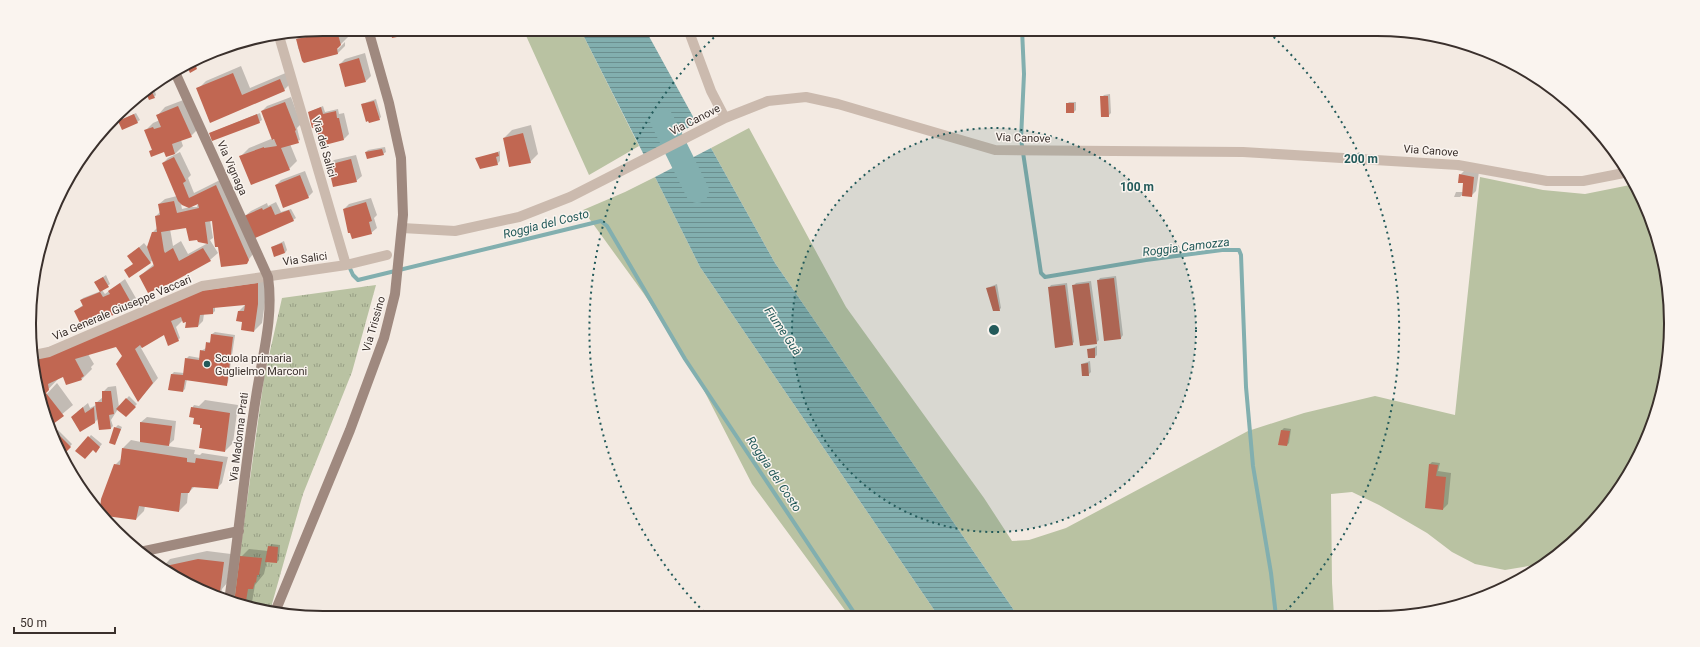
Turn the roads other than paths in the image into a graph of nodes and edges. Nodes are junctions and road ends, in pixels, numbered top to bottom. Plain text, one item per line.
1 (370, 36) edge
2 (690, 36) edge
3 (280, 39) edge
4 (177, 77) edge
5 (725, 118) junction
6 (1621, 173) edge
7 (402, 228) junction
8 (387, 256) dead end
9 (346, 265) junction
10 (268, 277) junction
11 (38, 354) edge
12 (239, 531) junction
13 (146, 551) edge
14 (230, 596) edge
15 (277, 607) edge

1 - 7 street, Via Trissino
2 - 5 street
3 - 9 street, Via dei Salici
4 - 10 street, Via Vignaga
5 - 6 street, Via Canove
5 - 7 street, Via Canove
7 - 15 street, Via Trissino
8 - 9 street, Via Salici
9 - 10 street, Via Salici
10 - 11 street, Via Generale Giuseppe Vaccari
10 - 12 street, Via Madonna Prati
12 - 13 street
12 - 14 street, Via Madonna Prati

